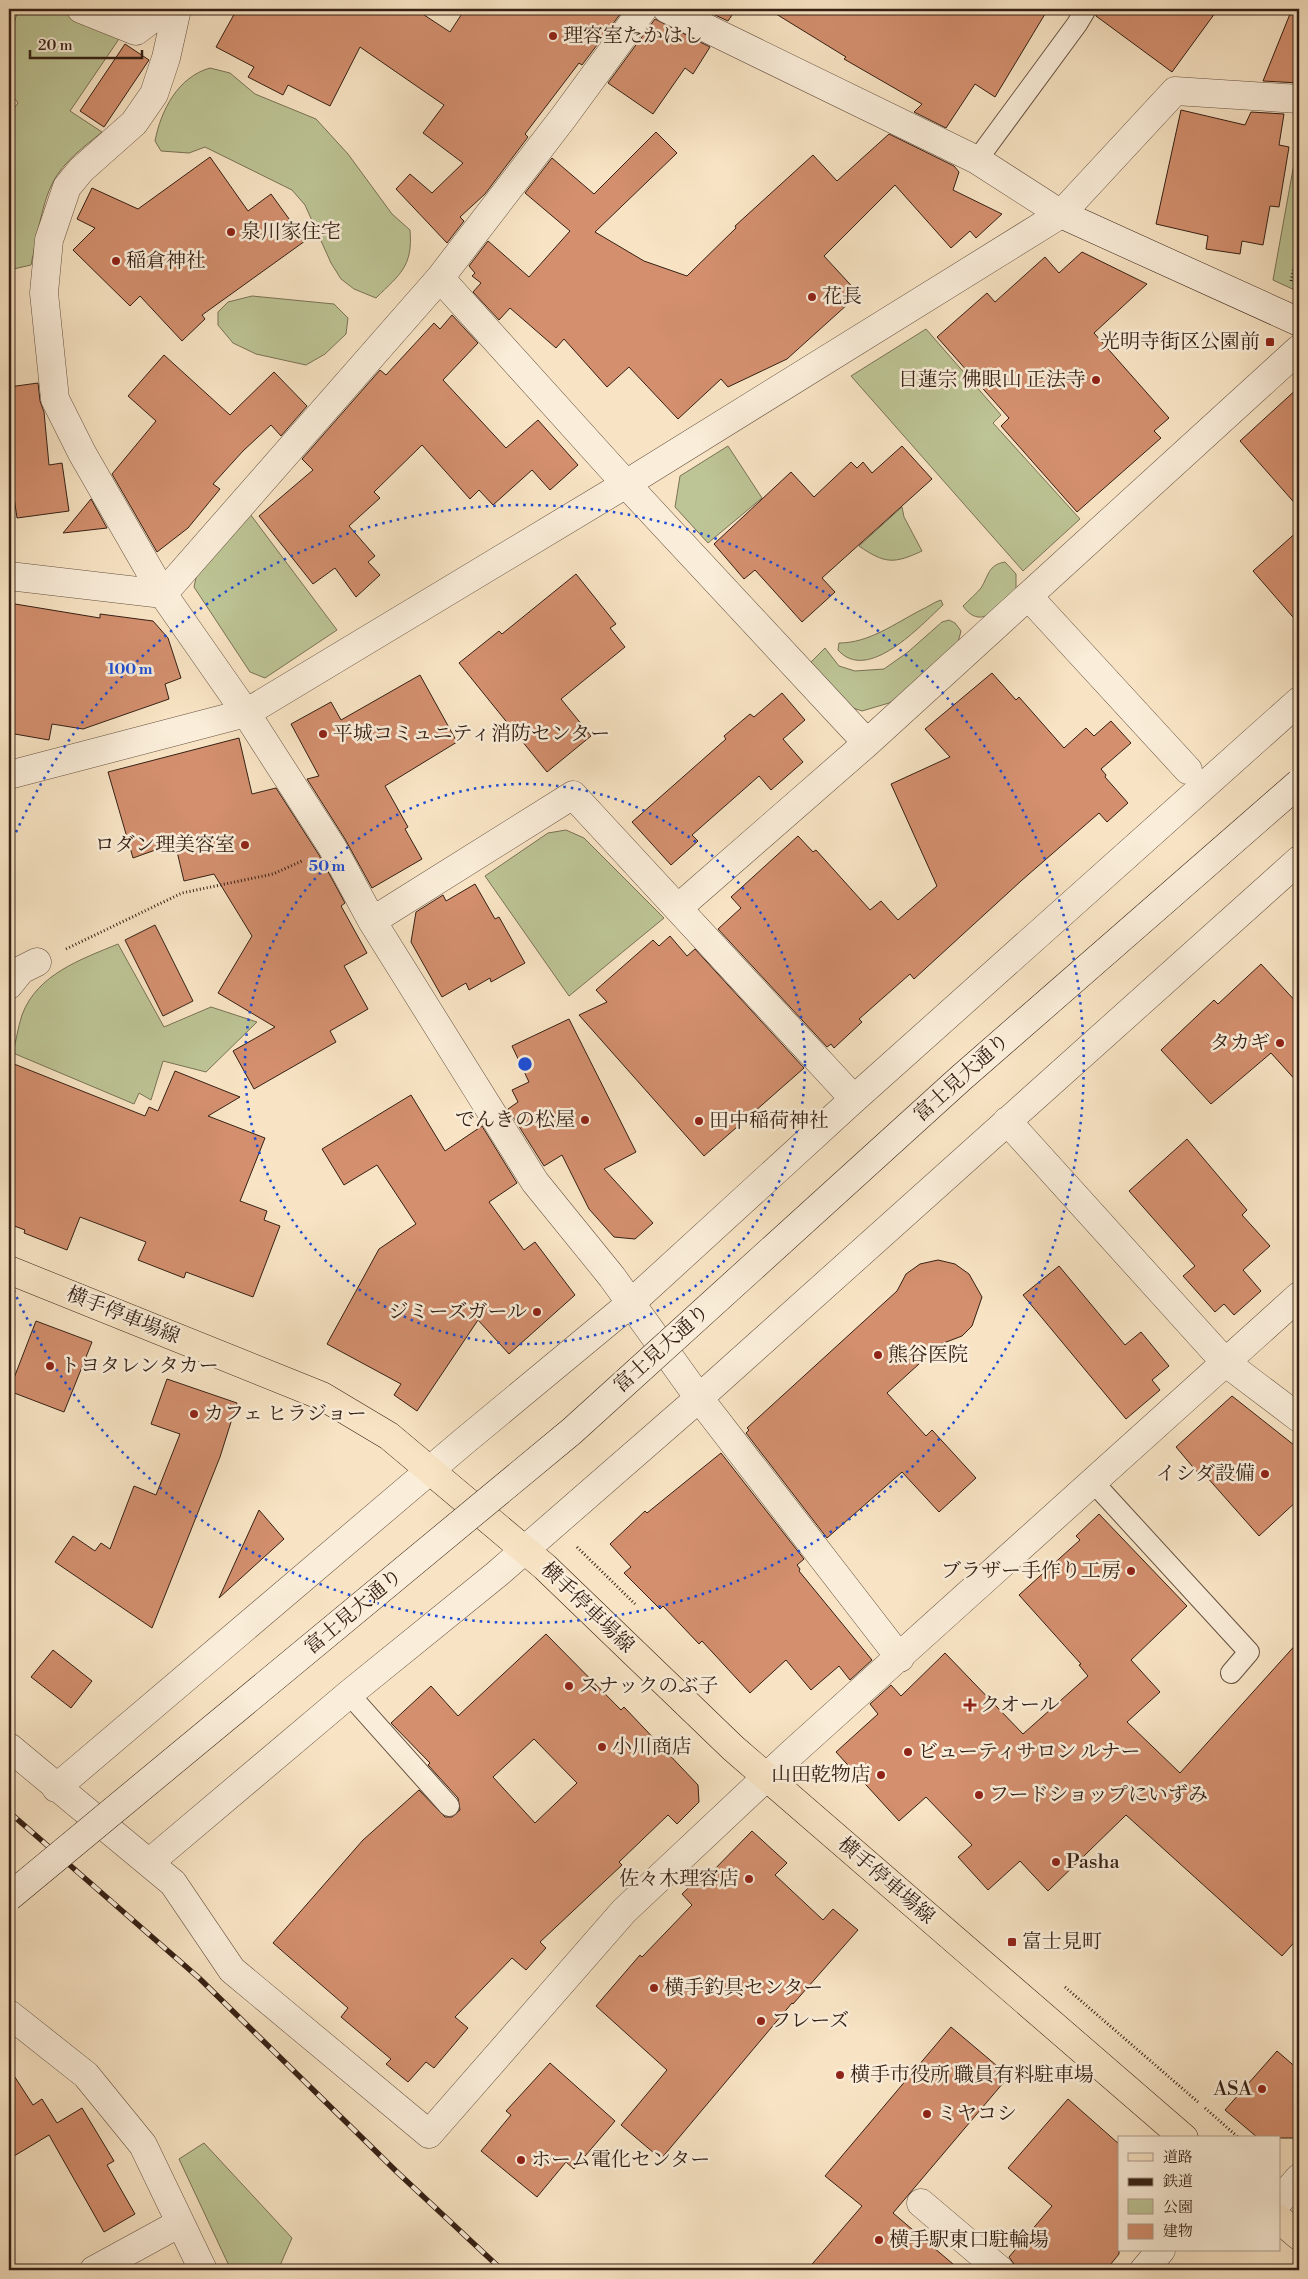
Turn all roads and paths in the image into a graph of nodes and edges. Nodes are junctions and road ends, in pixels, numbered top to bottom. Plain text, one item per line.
1 (81, 9) edge
2 (165, 9) edge
3 (177, 9) edge
4 (643, 9) edge
5 (667, 9) edge
6 (1086, 9) edge
7 (1299, 99) edge
8 (977, 160) junction
9 (1061, 214) junction
10 (440, 278) junction
11 (1299, 322) edge
12 (1299, 349) edge
13 (626, 484) junction
14 (9, 576) edge
15 (163, 594) junction
16 (1028, 596) junction
17 (1299, 701) edge
18 (246, 713) junction
19 (867, 743) junction
20 (1188, 770) dead end
21 (9, 776) edge
22 (1299, 783) edge
23 (332, 847) junction
24 (1299, 860) edge
25 (678, 908) junction
26 (372, 921) junction
27 (37, 962) joint
28 (9, 985) edge
29 (854, 1100) junction
30 (1007, 1121) junction
31 (9, 1270) edge
32 (1299, 1296) edge
33 (631, 1303) junction
34 (1226, 1362) junction
35 (699, 1398) junction
36 (1299, 1418) edge
37 (431, 1470) junction
38 (1094, 1483) junction
39 (524, 1549) junction
40 (900, 1658) junction
41 (1231, 1673) dead end
42 (349, 1694) junction
43 (9, 1747) edge
44 (767, 1778) junction
45 (56, 1788) junction
46 (449, 1806) dead end
47 (150, 1862) junction
48 (9, 1897) edge
49 (9, 2014) edge
50 (1182, 2136) edge
51 (1299, 2178) edge
52 (1280, 2200) edge
53 (921, 2203) dead end
54 (1280, 2220) edge
55 (180, 2223) junction
56 (1299, 2236) edge
57 (1158, 2252) edge
58 (94, 2270) edge
59 (203, 2270) edge
60 (1000, 2270) edge
61 (1144, 2270) edge

1 - 2 street
3 - 15 street
4 - 10 street
5 - 8 street
6 - 8 lane
7 - 9 street
8 - 9 street
9 - 11 street
9 - 13 street
10 - 13 street
10 - 15 street
12 - 16 street
13 - 18 street
13 - 19 street
14 - 15 street
15 - 18 street
16 - 19 street
16 - 20 street
17 - 29 street
18 - 21 street
18 - 23 street
19 - 25 street
22 - 48 street, 富士見大通り, bridge
23 - 26 street
23 - 27 path
24 - 30 street
25 - 26 street
25 - 29 street
26 - 33 street
27 - 28 street
29 - 33 street
30 - 34 street
30 - 35 street
31 - 37 main road, 横手停車場線
32 - 34 street
33 - 35 street
33 - 37 street
34 - 36 street
34 - 38 street
35 - 39 street
35 - 40 street
37 - 39 main road, 横手停車場線
37 - 45 street
38 - 40 street
38 - 41 lane
39 - 42 street
39 - 44 main road, 横手停車場線
40 - 44 street
42 - 46 lane
42 - 47 street
43 - 45 street
44 - 47 street
44 - 50 main road, 横手停車場線
45 - 47 street
49 - 55 street
51 - 52 street
53 - 60 street
54 - 56 main road
55 - 58 street
55 - 59 street
57 - 61 street

